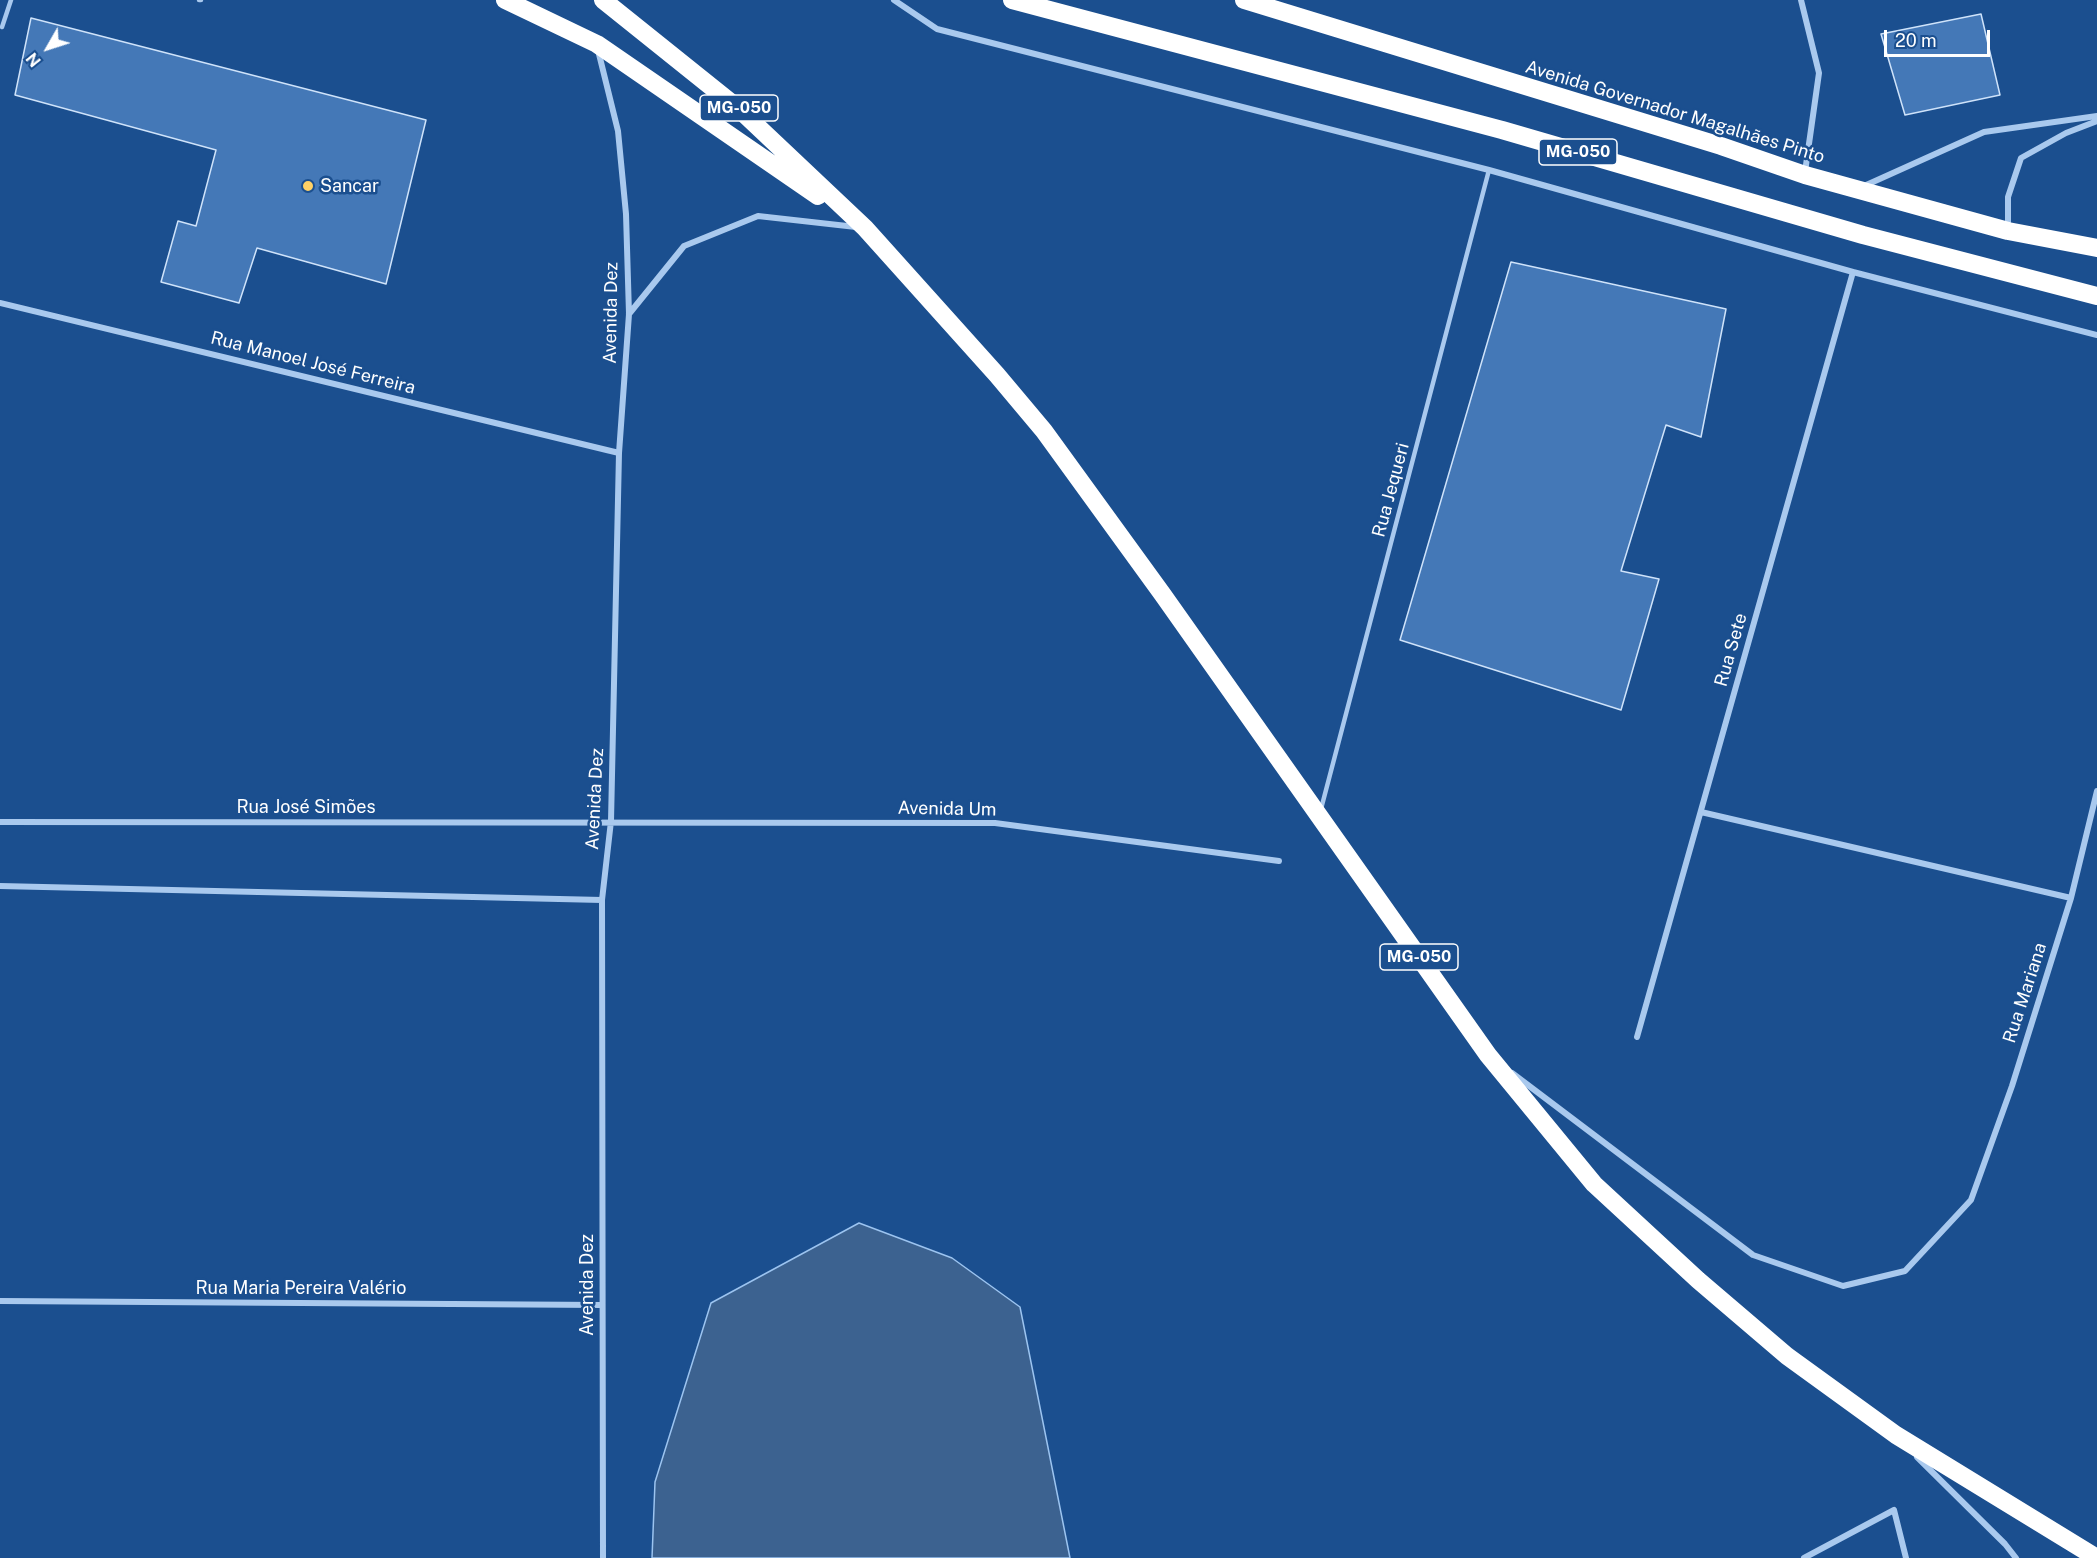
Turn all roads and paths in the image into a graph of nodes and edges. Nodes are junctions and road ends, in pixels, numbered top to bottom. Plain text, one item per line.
1 (10, 0) edge
2 (505, 0) edge
3 (603, 0) edge
4 (894, 0) edge
5 (1012, 0) edge
6 (1244, 0) edge
7 (1800, 0) edge
8 (2, 27) dead end
9 (597, 44) junction
10 (2097, 116) edge
11 (2097, 121) edge
12 (1489, 170) junction
13 (1805, 175) junction
14 (1855, 190) junction
15 (865, 228) junction
16 (2008, 231) junction
17 (2097, 248) edge
18 (1853, 272) junction
19 (2097, 296) edge
20 (0, 303) edge
21 (628, 314) junction
22 (2097, 335) edge
23 (619, 453) junction
24 (2097, 791) edge
25 (1701, 812) junction
26 (1319, 816) junction
27 (611, 821) junction
28 (0, 822) edge
29 (1280, 861) dead end
30 (0, 886) edge
31 (2071, 898) junction
32 (602, 900) junction
33 (1637, 1037) dead end
34 (1488, 1055) junction
35 (0, 1301) edge
36 (602, 1305) junction
37 (1896, 1435) junction
38 (603, 1558) edge
39 (1804, 1558) edge
40 (1906, 1558) edge
41 (2016, 1558) edge
42 (2097, 1558) edge

1 - 8 lane
2 - 9 highway
3 - 15 highway, MG-050
4 - 12 street
5 - 19 highway, MG-050
6 - 13 highway, Avenida Governador Magalhães Pinto / MG-050
7 - 13 street
9 - 15 highway
9 - 21 street, Avenida Dez
10 - 14 street
11 - 16 street
12 - 18 street
12 - 26 lane, Rua Jequeri
13 - 14 highway, Avenida Governador Magalhães Pinto / MG-050
14 - 16 highway, Avenida Governador Magalhães Pinto / MG-050
15 - 21 street
15 - 26 highway, MG-050
16 - 17 highway, Avenida Governador Magalhães Pinto / MG-050
18 - 22 street
18 - 25 street, Rua Sete
20 - 23 street, Rua Manoel José Ferreira
21 - 23 street, Avenida Dez
23 - 27 street, Avenida Dez
24 - 31 street, Rua Mariana
25 - 31 street
25 - 33 street, Rua Sete
26 - 34 highway, MG-050
27 - 28 street, Rua José Simões
27 - 29 street, Avenida Um
27 - 32 street, Avenida Dez
30 - 32 street
31 - 34 street, Rua Mariana
32 - 36 street, Avenida Dez
34 - 37 highway, MG-050
35 - 36 street, Rua Maria Pereira Valério
36 - 38 street, Avenida Dez
37 - 41 street
37 - 42 highway, MG-050
39 - 40 street

